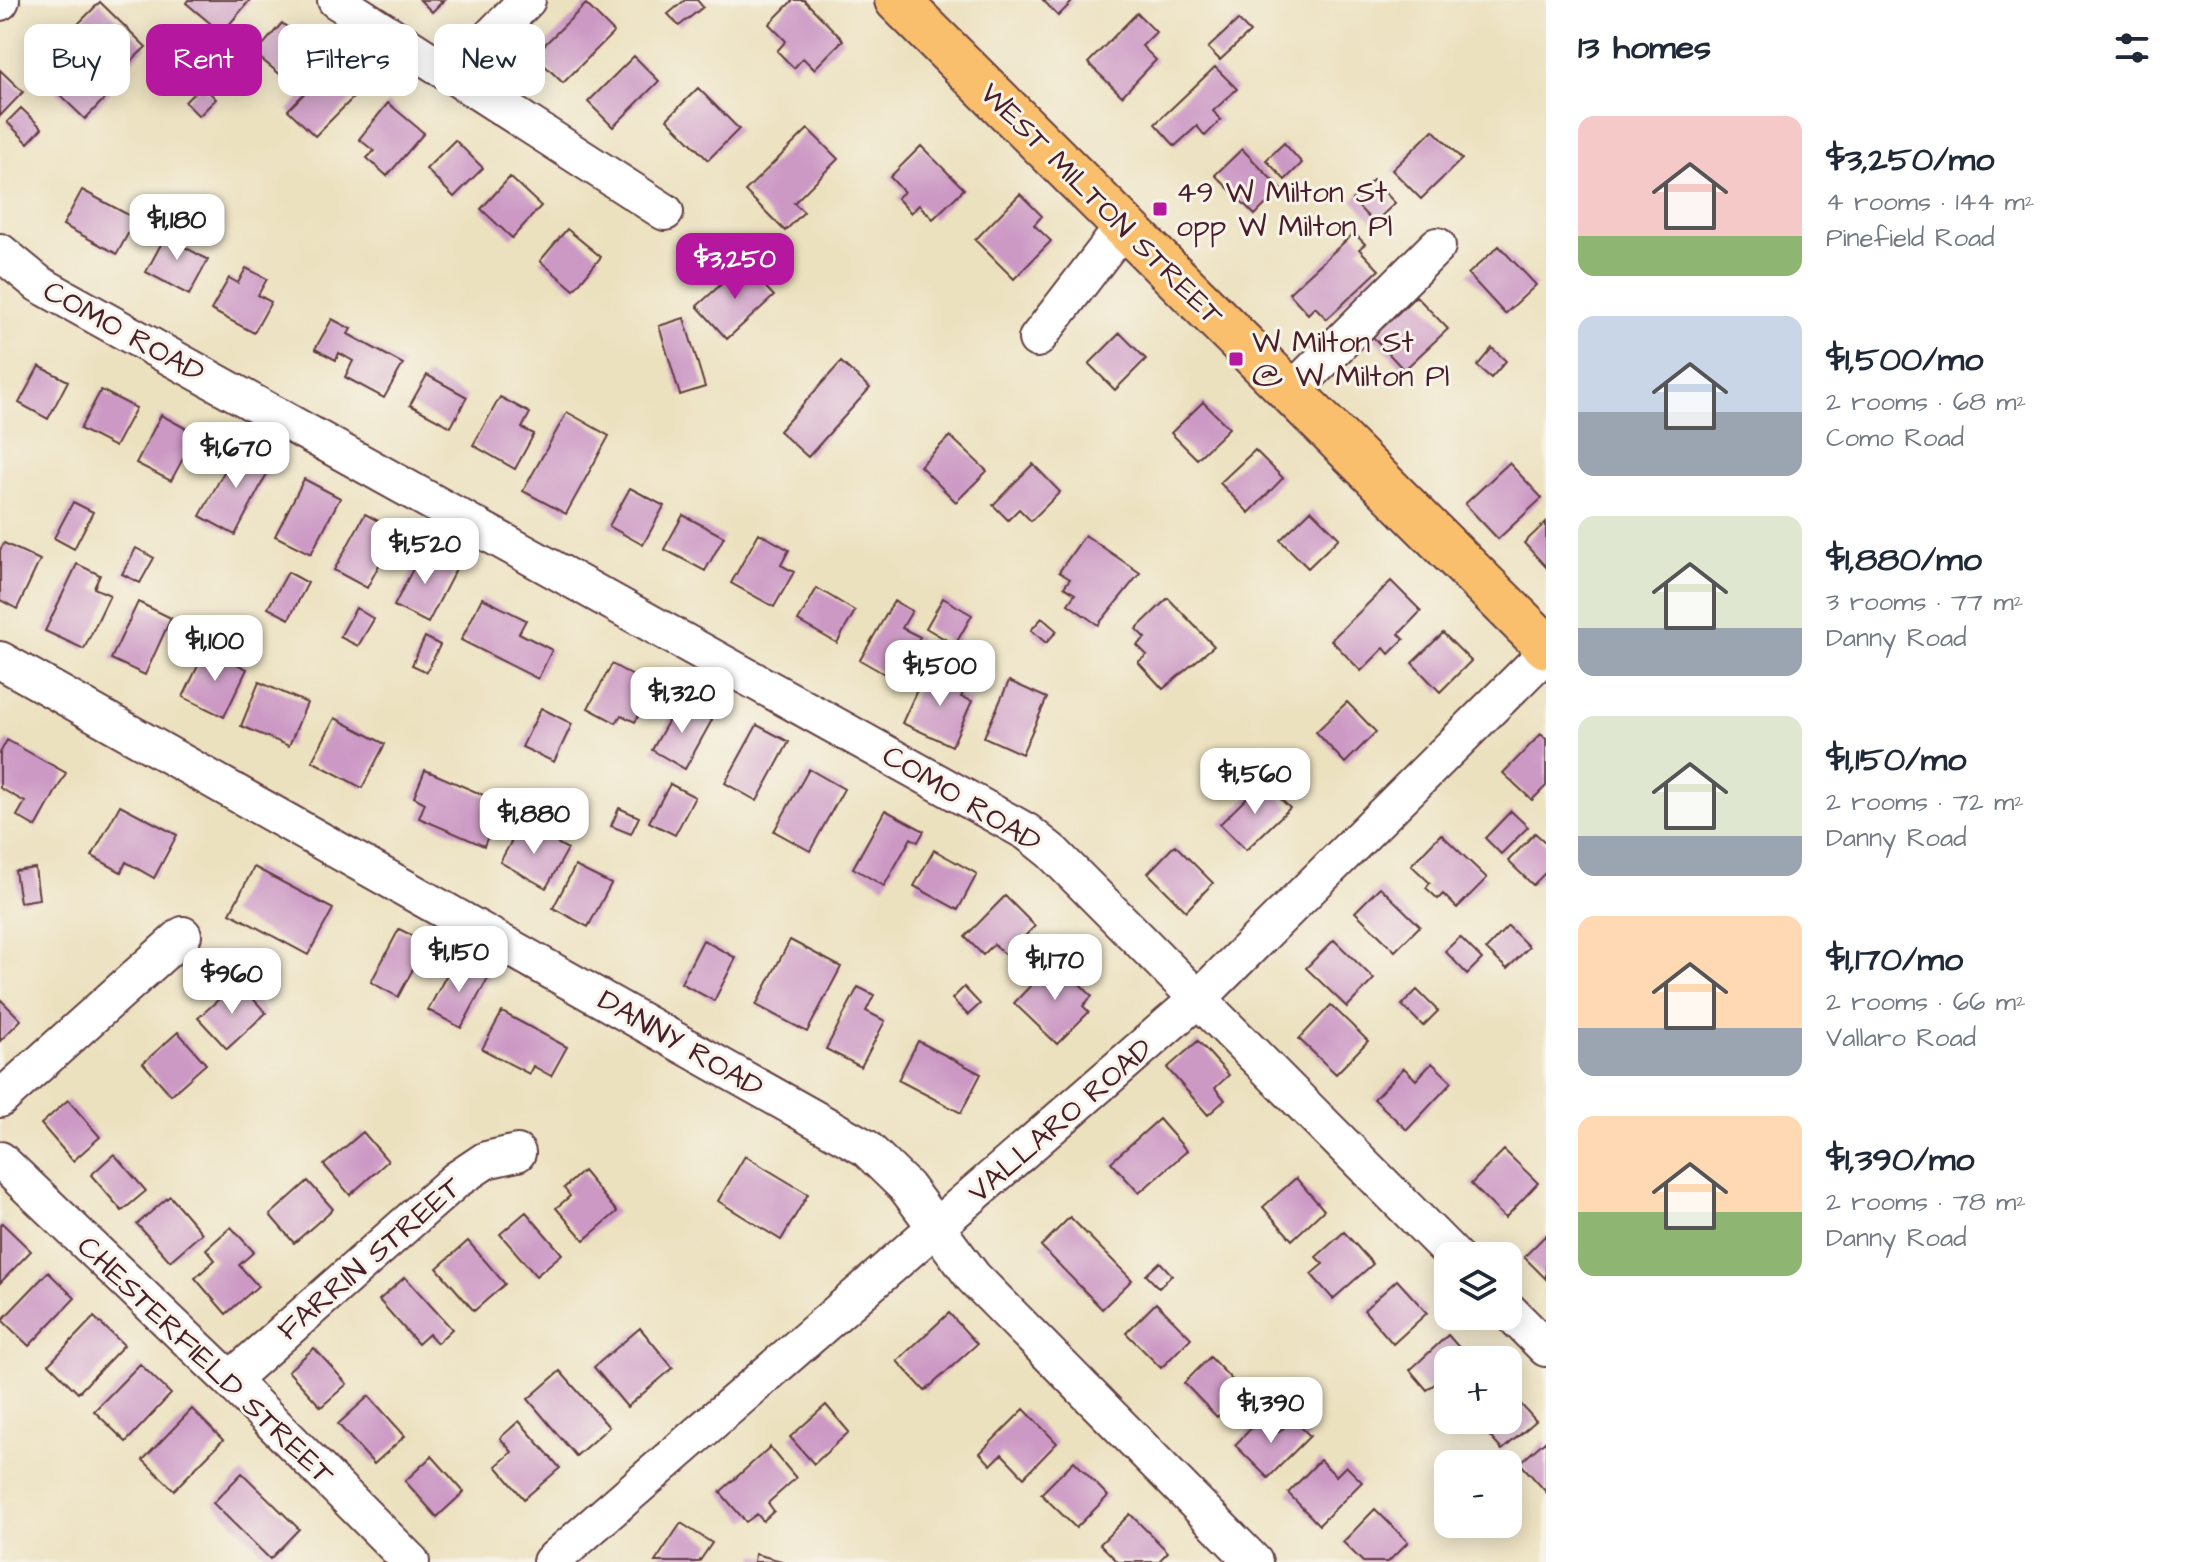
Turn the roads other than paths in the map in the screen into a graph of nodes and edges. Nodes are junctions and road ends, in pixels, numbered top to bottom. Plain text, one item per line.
1 (336, 0) edge
2 (527, 0) edge
3 (897, 0) edge
4 (503, 24) edge
5 (434, 61) edge
6 (488, 96) edge
7 (665, 212) dead end
8 (1124, 226) junction
9 (1437, 246) dead end
10 (0, 252) edge
11 (1037, 339) dead end
12 (1291, 392) junction
13 (1546, 646) edge
14 (1546, 653) edge
15 (0, 660) edge
16 (183, 935) dead end
17 (1199, 998) junction
18 (0, 1099) edge
19 (517, 1153) dead end
20 (0, 1160) edge
21 (936, 1229) junction
22 (1440, 1242) edge
23 (1522, 1324) edge
24 (1546, 1348) edge
25 (230, 1380) junction
26 (411, 1562) edge
27 (551, 1562) edge
28 (1254, 1562) edge

1 - 5 street
2 - 4 street
3 - 8 main road, WEST MILTON STREET
6 - 7 street
8 - 11 street
8 - 12 main road, WEST MILTON STREET
9 - 12 street
10 - 17 street, COMO ROAD
12 - 13 main road, WEST MILTON STREET
14 - 17 street, VALLARO ROAD
15 - 21 street, DANNY ROAD
16 - 18 street
17 - 21 street, VALLARO ROAD
17 - 22 street, COMO ROAD
19 - 25 street, FARRIN STREET
20 - 25 street, CHESTERFIELD STREET
21 - 27 street, VALLARO ROAD
21 - 28 street, DANNY ROAD
23 - 24 street
25 - 26 street, CHESTERFIELD STREET

